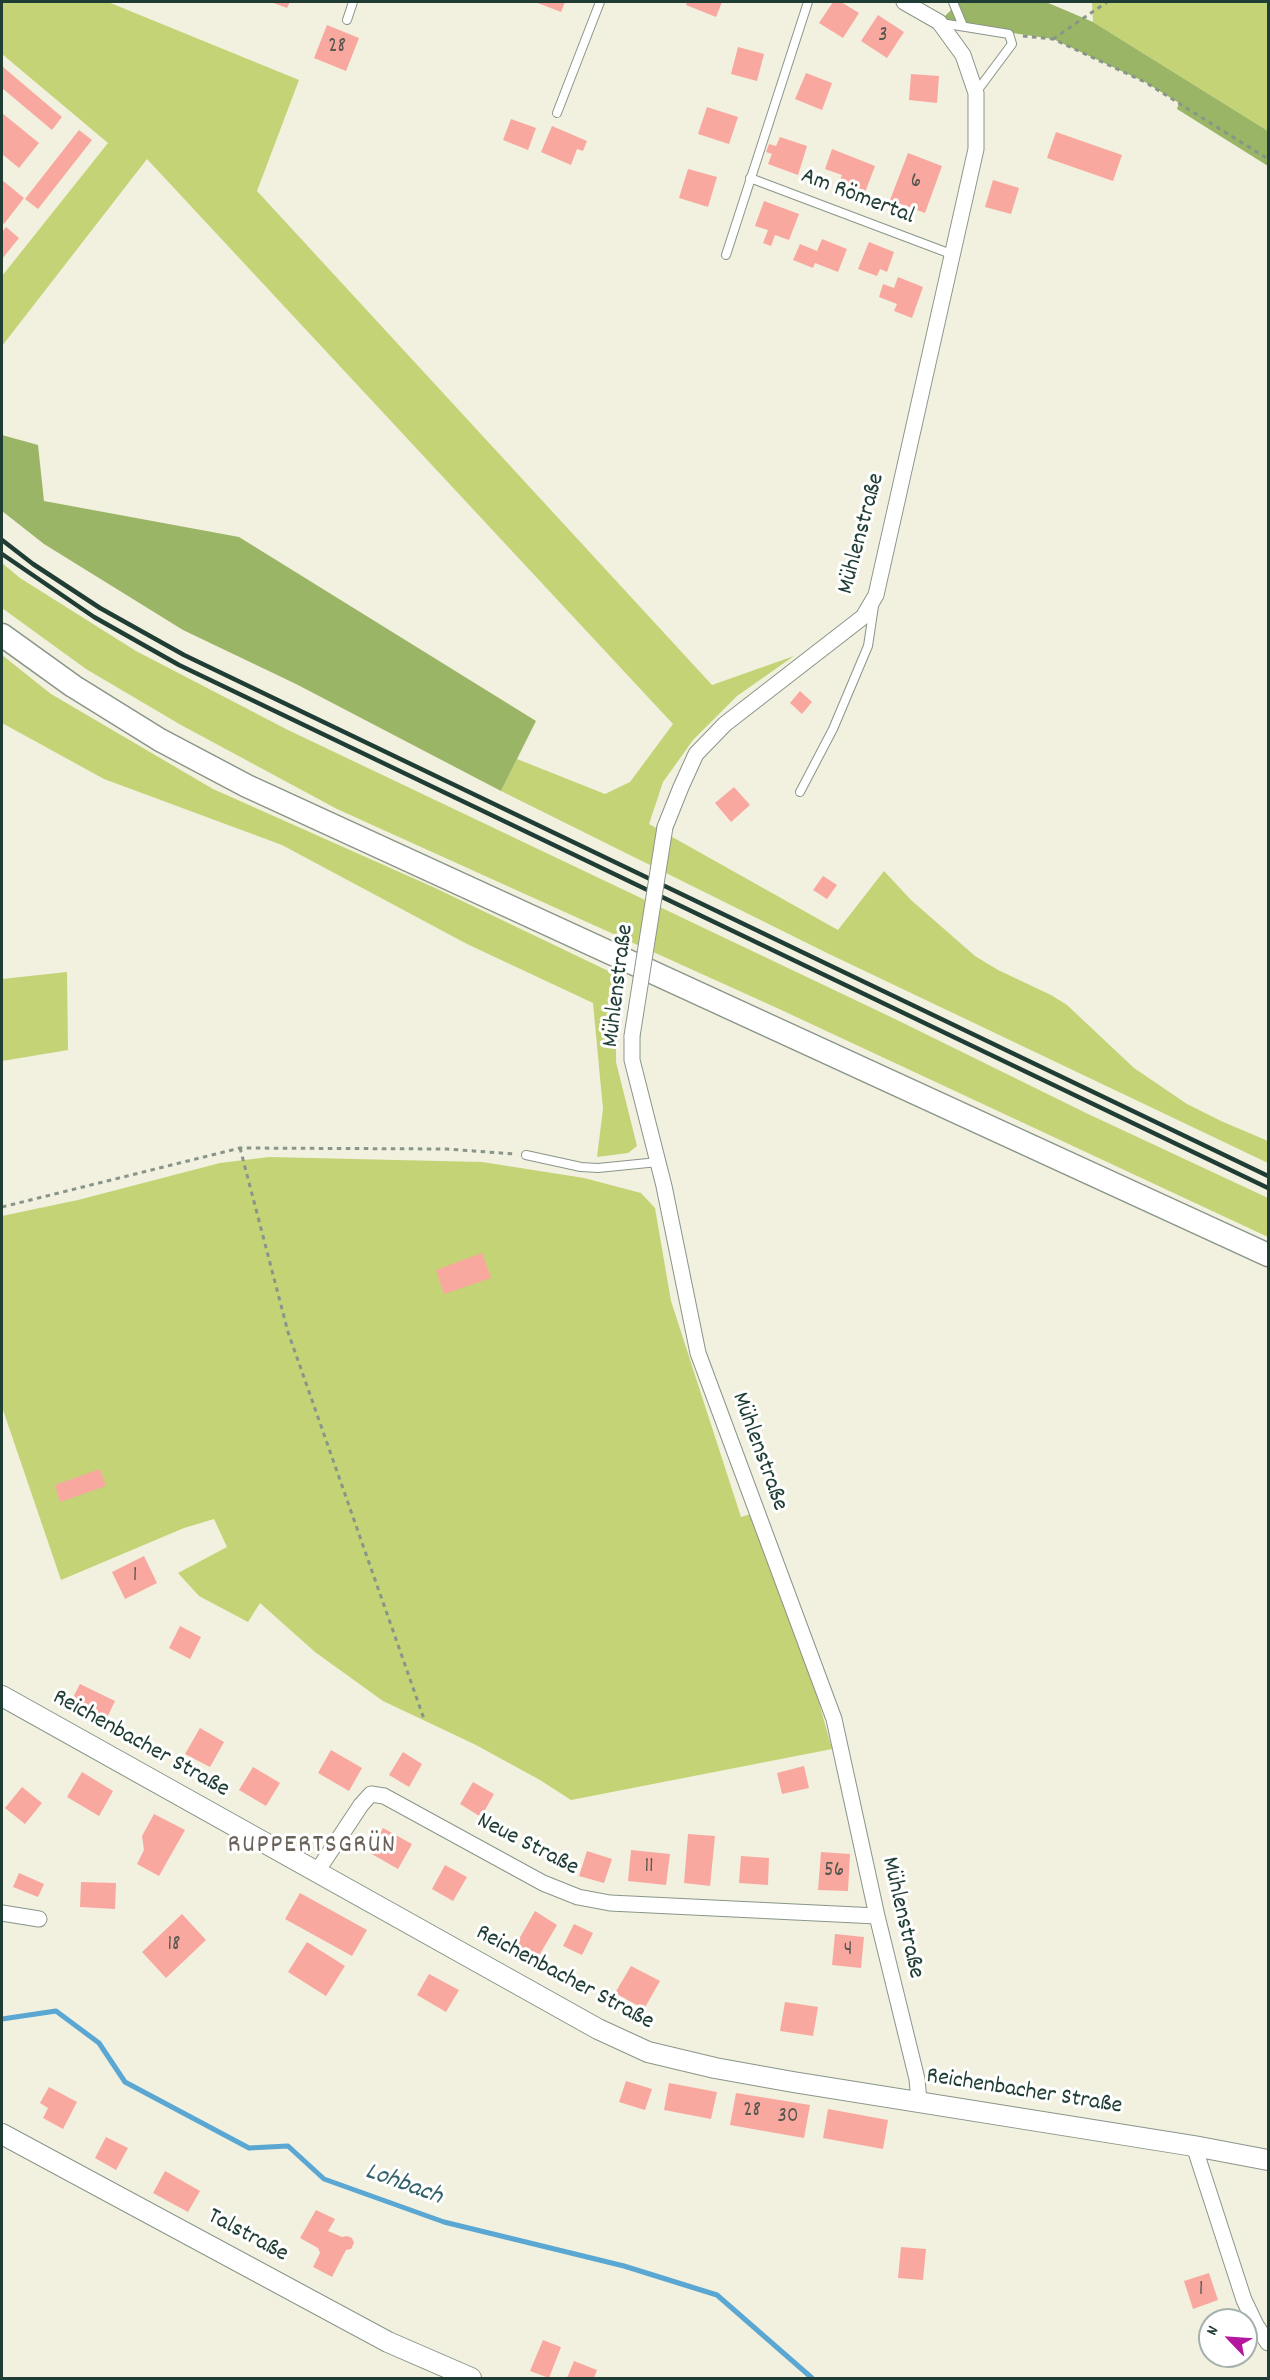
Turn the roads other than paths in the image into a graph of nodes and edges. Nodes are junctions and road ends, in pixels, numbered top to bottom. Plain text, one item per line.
1 (353, 2) edge
2 (600, 2) edge
3 (808, 2) edge
4 (904, 2) edge
5 (953, 2) edge
6 (346, 20) dead end
7 (939, 22) junction
8 (963, 26) junction
9 (976, 93) junction
10 (557, 113) dead end
11 (750, 178) junction
12 (951, 254) junction
13 (726, 255) dead end
14 (876, 595) junction
15 (2, 635) edge
16 (800, 792) dead end
17 (526, 1155) road end
18 (658, 1162) junction
19 (1269, 1255) edge
20 (2, 1696) edge
21 (316, 1873) junction
22 (2, 1913) edge
23 (877, 1916) junction
24 (39, 1919) dead end
25 (919, 2102) junction
26 (2, 2134) edge
27 (1194, 2146) junction
28 (1269, 2160) edge
29 (1269, 2343) edge
30 (471, 2379) edge

1 - 6 lane
2 - 10 lane
3 - 11 lane
4 - 7 street, Mühlenstraße
5 - 8 lane
7 - 8 lane
7 - 9 street, Mühlenstraße
8 - 9 lane
9 - 12 street, Mühlenstraße
11 - 12 lane, Am Römertal
11 - 13 lane
12 - 14 street, Mühlenstraße
14 - 16 lane
14 - 18 street, Mühlenstraße, bridge
15 - 19 main road
17 - 18 lane
18 - 23 street, Mühlenstraße
20 - 21 street, Reichenbacher Straße
21 - 23 street, Neue Straße
21 - 25 street, Reichenbacher Straße
22 - 24 street
23 - 25 street, Mühlenstraße
25 - 27 street, Reichenbacher Straße
26 - 30 street, Talstraße
27 - 28 street, Reichenbacher Straße
27 - 29 street

